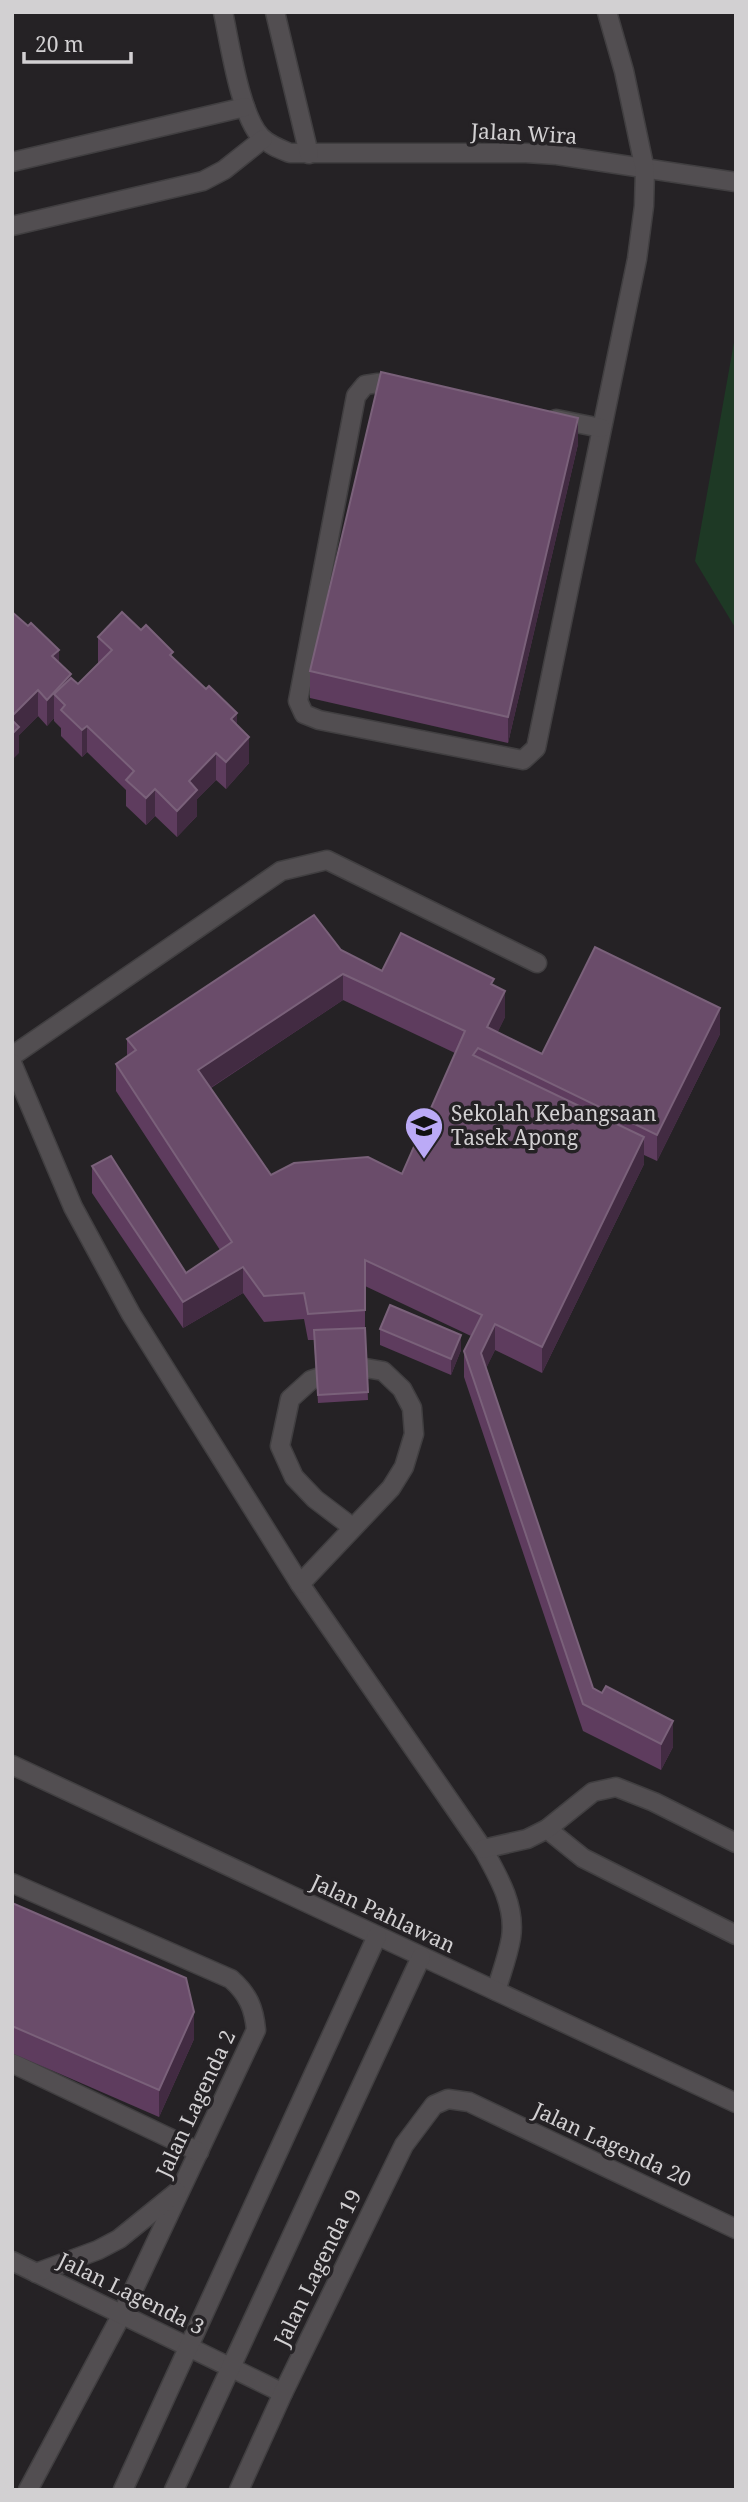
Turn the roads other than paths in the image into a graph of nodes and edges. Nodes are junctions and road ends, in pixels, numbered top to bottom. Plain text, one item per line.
1 (223, 12) edge
2 (275, 12) edge
3 (607, 12) edge
4 (245, 107) junction
5 (263, 139) junction
6 (309, 153) junction
7 (12, 162) edge
8 (645, 170) junction
9 (736, 182) edge
10 (12, 226) edge
11 (418, 391) edge
12 (536, 415) edge
13 (601, 428) junction
14 (537, 963) dead end
15 (12, 1056) edge
16 (12, 1063) edge
17 (352, 1527) junction
18 (300, 1584) junction
19 (12, 1765) edge
20 (547, 1829) junction
21 (736, 1843) edge
22 (483, 1849) junction
23 (12, 1883) edge
24 (736, 1935) edge
25 (377, 1936) junction
26 (421, 1957) junction
27 (496, 1991) junction
28 (12, 2063) edge
29 (469, 2102) joint
30 (736, 2103) edge
31 (199, 2152) junction
32 (182, 2187) junction
33 (736, 2229) edge
34 (12, 2262) edge
35 (36, 2273) junction
36 (122, 2314) junction
37 (189, 2347) junction
38 (231, 2367) junction
39 (283, 2393) junction
40 (28, 2490) edge
41 (123, 2490) edge
42 (174, 2490) edge
43 (239, 2490) edge

1 - 4 street
2 - 6 street
3 - 8 street
4 - 5 street
4 - 7 street
5 - 6 street, Jalan Wira
5 - 10 street
6 - 8 street, Jalan Wira
8 - 9 street, Jalan Wira
8 - 13 street
11 - 13 street
12 - 13 street
14 - 15 street
16 - 18 street
17 - 17 street
17 - 18 street
18 - 22 street
19 - 25 street, Jalan Pahlawan
20 - 21 street
20 - 22 street
20 - 24 street
22 - 27 street
23 - 31 street, Jalan Lagenda 2
25 - 26 street, Jalan Pahlawan
25 - 37 street
26 - 27 street, Jalan Pahlawan
26 - 38 street
27 - 30 street, Jalan Pahlawan
28 - 31 street
29 - 33 street, Jalan Lagenda 20
29 - 39 street, Jalan Lagenda 19
31 - 32 street, Jalan Lagenda 2
32 - 35 street
32 - 36 street, Jalan Lagenda 2
34 - 35 street, Jalan Lagenda 3
35 - 36 street, Jalan Lagenda 3
36 - 37 street, Jalan Lagenda 3
36 - 40 street, Jalan Lagenda 2
37 - 38 street, Jalan Lagenda 3
37 - 41 street
38 - 39 street, Jalan Lagenda 3
38 - 42 street
39 - 43 street, Jalan Lagenda 19

